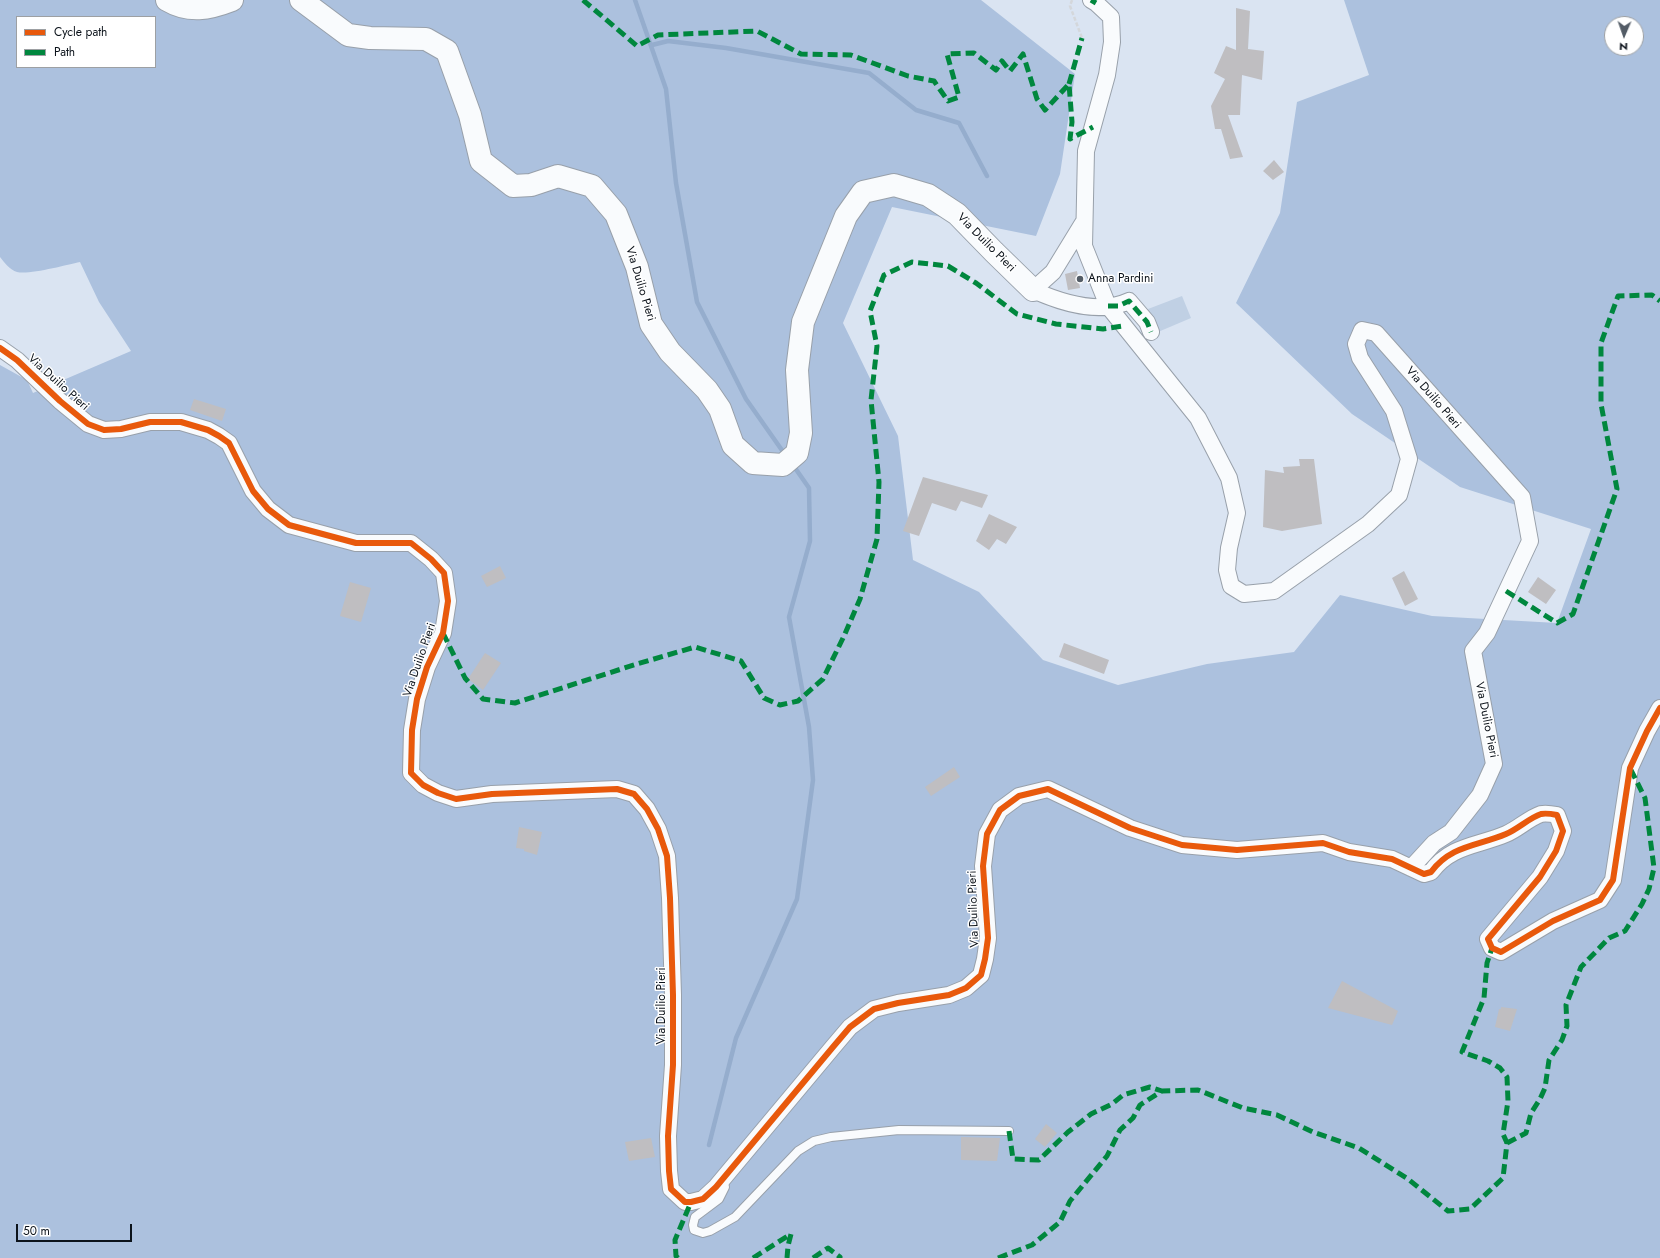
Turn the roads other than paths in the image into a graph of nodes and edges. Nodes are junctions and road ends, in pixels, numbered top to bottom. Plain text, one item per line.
1 (167, 0) edge
2 (232, 0) edge
3 (301, 0) edge
4 (1093, 1) edge
5 (1084, 219) junction
6 (1033, 290) junction
7 (1108, 306) junction
8 (1151, 332) dead end
9 (0, 348) edge
10 (1660, 708) edge
11 (1411, 868) junction
12 (1009, 1131) dead end
13 (723, 1180) junction

1 - 2 street
3 - 6 street, Via Duilio Pieri
4 - 5 street
5 - 6 street
5 - 7 street, Via Duilio Pieri
6 - 7 street, Via Duilio Pieri
7 - 8 street
7 - 11 street, Via Duilio Pieri
9 - 13 street, Via Duilio Pieri
10 - 11 street
11 - 13 street, Via Duilio Pieri
12 - 13 lane

